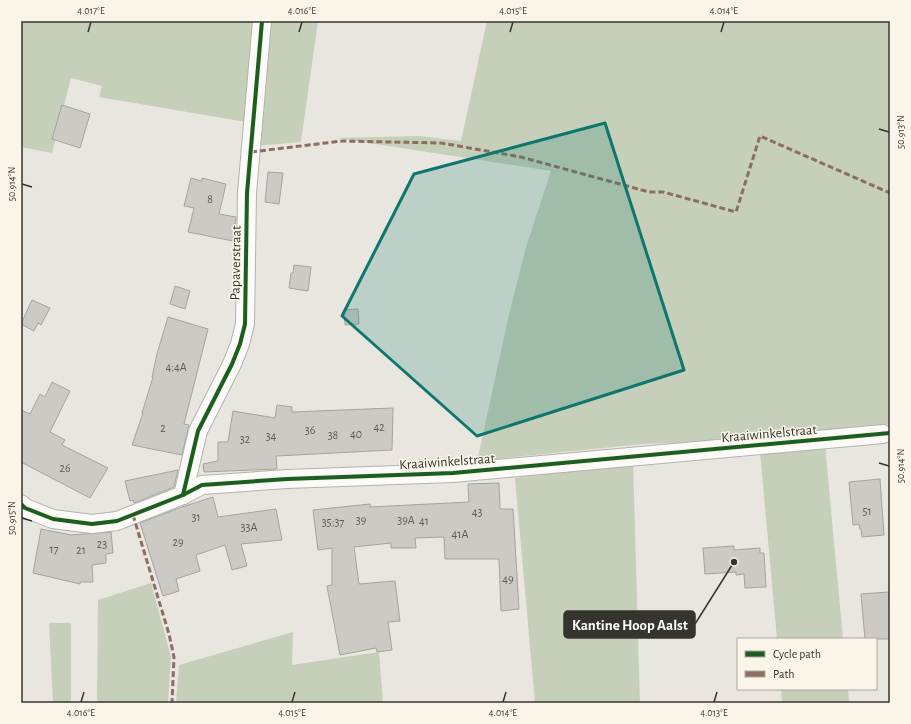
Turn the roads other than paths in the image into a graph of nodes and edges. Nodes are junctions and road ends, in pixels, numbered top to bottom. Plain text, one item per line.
1 (262, 21) edge
2 (883, 434) dead end
3 (183, 495) junction
4 (21, 504) edge

1 - 3 street, Papaverstraat
2 - 3 street, Kraaiwinkelstraat
3 - 4 street, Kraaiwinkelstraat

